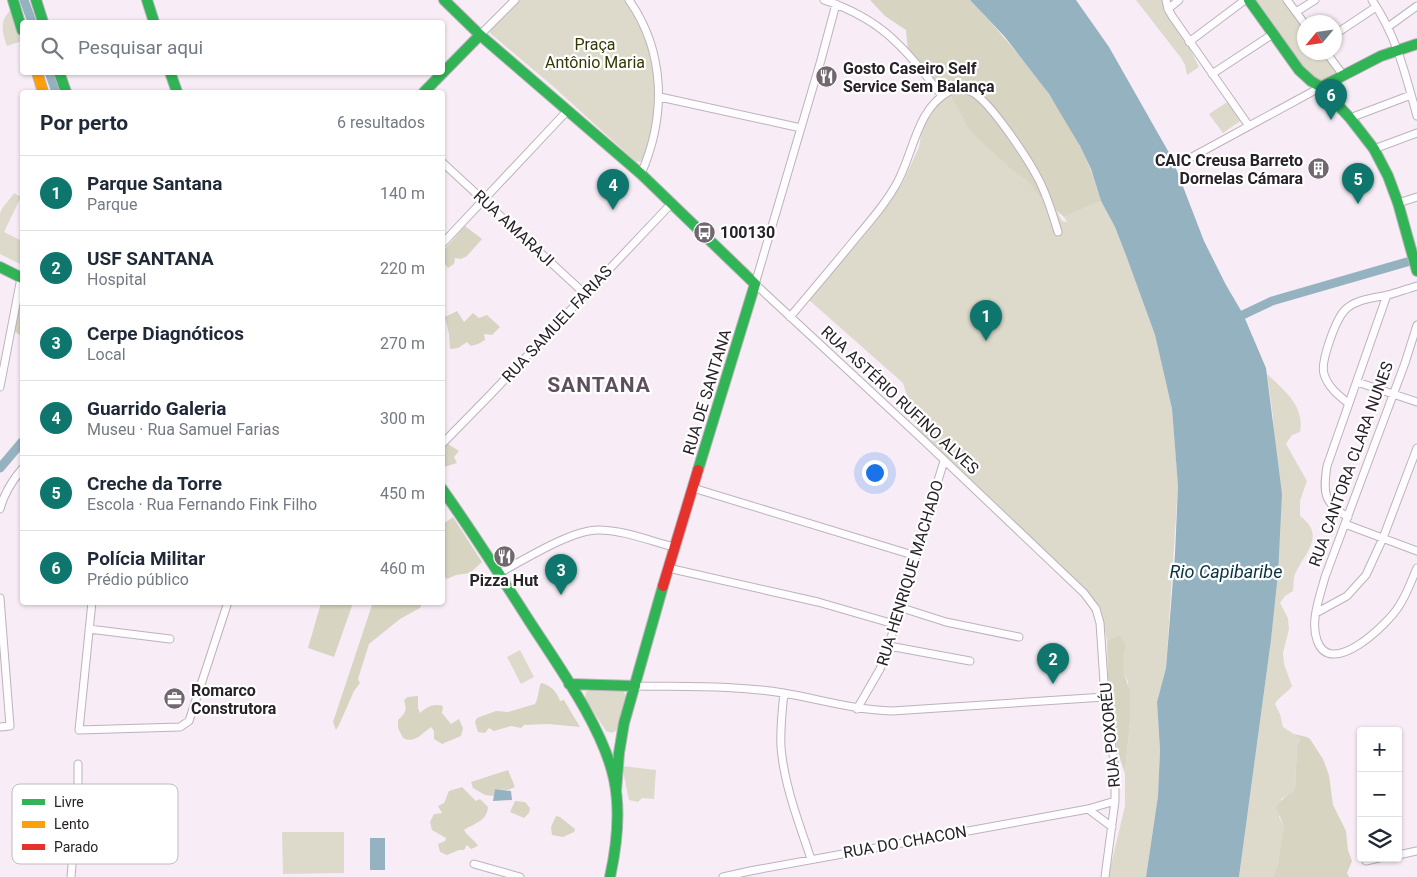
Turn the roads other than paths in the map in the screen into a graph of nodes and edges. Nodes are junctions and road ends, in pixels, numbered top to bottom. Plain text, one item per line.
1 (13, 0) edge
2 (36, 0) edge
3 (146, 0) edge
4 (444, 0) edge
5 (515, 0) edge
6 (629, 0) edge
7 (824, 0) edge
8 (1166, 0) edge
9 (1179, 0) edge
10 (1244, 0) edge
11 (1249, 0) edge
12 (1287, 0) edge
13 (1314, 0) edge
14 (1374, 3) edge
15 (836, 4) junction
16 (1417, 6) edge
17 (1168, 9) junction
18 (1296, 12) junction
19 (1298, 15) edge
20 (42, 20) edge
21 (153, 20) edge
22 (20, 23) edge
23 (1388, 27) junction
24 (1342, 29) edge
25 (1273, 34) junction
26 (480, 35) junction
27 (1190, 42) junction
28 (1417, 44) edge
29 (1398, 49) junction
30 (1332, 60) edge
31 (445, 71) edge
32 (1212, 74) junction
33 (38, 75) edge
34 (60, 75) edge
35 (171, 75) edge
36 (441, 75) edge
37 (1343, 75) junction
38 (1321, 87) junction
39 (42, 90) edge
40 (65, 90) edge
41 (176, 90) edge
42 (426, 90) edge
43 (1411, 95) junction
44 (942, 96) junction
45 (660, 97) junction
46 (568, 110) junction
47 (1417, 116) edge
48 (1350, 118) junction
49 (1249, 126) junction
50 (801, 128) junction
51 (1417, 132) edge
52 (1374, 149) junction
53 (1192, 157) dead end
54 (445, 165) edge
55 (640, 174) junction
56 (1417, 197) edge
57 (484, 201) junction
58 (1398, 203) junction
59 (671, 204) junction
60 (1058, 232) dead end
61 (1413, 238) edge
62 (445, 241) edge
63 (0, 267) edge
64 (1417, 269) edge
65 (20, 277) edge
66 (755, 284) junction
67 (1417, 286) edge
68 (20, 288) edge
69 (585, 294) junction
70 (1387, 295) junction
71 (790, 317) junction
72 (1417, 325) edge
73 (1357, 382) junction
74 (0, 386) edge
75 (1393, 394) junction
76 (1417, 402) edge
77 (1348, 403) junction
78 (445, 441) edge
79 (1417, 448) edge
80 (944, 461) junction
81 (20, 471) edge
82 (693, 488) junction
83 (445, 493) edge
84 (0, 509) edge
85 (1346, 520) junction
86 (1383, 538) junction
87 (674, 547) junction
88 (1417, 551) edge
89 (916, 556) junction
90 (668, 568) junction
91 (1417, 568) edge
92 (499, 573) junction
93 (0, 598) edge
94 (92, 605) edge
95 (227, 605) edge
96 (900, 607) junction
97 (1316, 614) junction
98 (894, 624) junction
99 (1100, 624) joint
100 (89, 629) junction
101 (1019, 637) dead end
102 (170, 639) dead end
103 (889, 646) junction
104 (970, 661) dead end
105 (569, 684) junction
106 (635, 686) junction
107 (784, 693) junction
108 (1105, 696) junction
109 (857, 709) junction
110 (0, 727) edge
111 (78, 764) dead end
112 (78, 784) edge
113 (616, 791) junction
114 (1115, 801) junction
115 (1088, 809) junction
116 (1112, 827) junction
117 (1417, 851) edge
118 (1402, 854) edge
119 (811, 859) junction
120 (72, 864) edge
121 (474, 864) dead end
122 (751, 874) edge
123 (71, 877) edge
124 (520, 877) edge
125 (610, 877) edge
126 (723, 877) edge
127 (1105, 877) edge

1 - 22 street
2 - 20 street
3 - 21 street
4 - 26 street, RUA ASTÉRIO RUFINO ALVES
5 - 26 street
6 - 45 street
7 - 15 street
8 - 17 street
9 - 17 street
10 - 27 street
11 - 25 street
12 - 18 street
13 - 18 street
14 - 23 street
14 - 24 street
15 - 44 street
15 - 50 street, RUA DE SANTANA
16 - 23 street
17 - 27 street
18 - 19 street
23 - 29 street
25 - 32 street
25 - 38 street
26 - 31 street
26 - 46 street, RUA ASTÉRIO RUFINO ALVES
27 - 32 street
28 - 29 street
29 - 37 street
29 - 43 street
30 - 37 street
32 - 49 street
33 - 39 street
34 - 40 street
35 - 41 street
36 - 42 street
37 - 38 street
38 - 48 street
38 - 49 street
43 - 47 street
43 - 48 street
44 - 60 street
44 - 71 street
45 - 50 street
45 - 55 street
46 - 55 street, RUA ASTÉRIO RUFINO ALVES
46 - 57 street
48 - 52 street
49 - 53 street
50 - 66 street, RUA DE SANTANA
51 - 52 street
52 - 58 street
54 - 57 street, RUA AMARAJI
55 - 59 street, RUA ASTÉRIO RUFINO ALVES
56 - 58 street
57 - 62 street
57 - 69 street, RUA AMARAJI
58 - 61 street
59 - 66 street, RUA ASTÉRIO RUFINO ALVES
59 - 69 street, RUA SAMUEL FARIAS
61 - 64 street
63 - 65 street
66 - 71 street, RUA ASTÉRIO RUFINO ALVES
66 - 82 street, RUA DE SANTANA
67 - 70 street
68 - 74 street
69 - 78 street, RUA SAMUEL FARIAS
70 - 73 street
70 - 77 street
71 - 80 street, RUA ASTÉRIO RUFINO ALVES
72 - 75 street, RUA CANTORA CLARA NUNES
73 - 75 street
73 - 77 street
75 - 76 street
75 - 85 street, RUA CANTORA CLARA NUNES
77 - 85 street
79 - 86 street
80 - 89 street, RUA HENRIQUE MACHADO
80 - 99 street, RUA ASTÉRIO RUFINO ALVES
81 - 84 street
82 - 87 street, RUA DE SANTANA
82 - 89 street
83 - 92 street
85 - 86 street
85 - 97 street, RUA CANTORA CLARA NUNES
86 - 88 street
86 - 97 street
87 - 90 street, RUA DE SANTANA
87 - 92 street
89 - 96 street, RUA HENRIQUE MACHADO
90 - 98 street
90 - 106 street, RUA DE SANTANA
91 - 97 street, RUA CANTORA CLARA NUNES
92 - 105 street
93 - 110 street
94 - 100 street
95 - 100 street
96 - 98 street, RUA HENRIQUE MACHADO
96 - 101 street
98 - 103 street, RUA HENRIQUE MACHADO
99 - 108 street, RUA POXORÉU
100 - 102 street
103 - 104 street
103 - 109 street, RUA HENRIQUE MACHADO
105 - 106 street
105 - 113 street
106 - 107 street
106 - 113 street, RUA DE SANTANA
107 - 109 street
107 - 119 street
108 - 109 street
108 - 114 street, RUA POXORÉU
111 - 112 street
113 - 125 street
114 - 115 street, RUA DO CHACON
114 - 116 street, RUA POXORÉU
115 - 116 street
115 - 119 street, RUA DO CHACON
116 - 127 street, RUA POXORÉU
117 - 118 street
119 - 122 street, RUA DO CHACON
120 - 123 street
121 - 124 street
122 - 126 street, RUA DO CHACON

